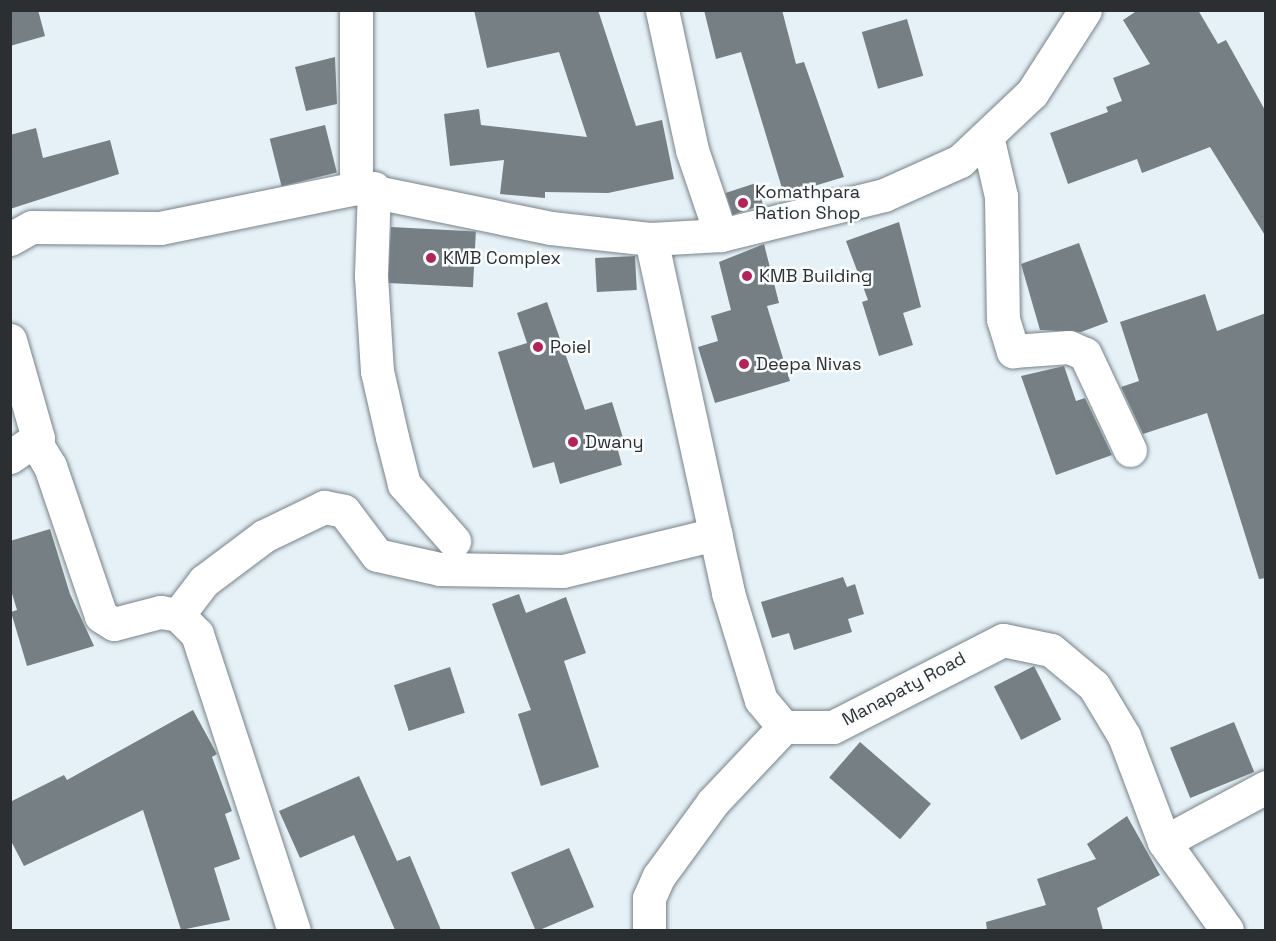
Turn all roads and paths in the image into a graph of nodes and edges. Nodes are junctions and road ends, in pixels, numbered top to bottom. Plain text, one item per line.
1 (356, 10) edge
2 (662, 10) edge
3 (1085, 10) edge
4 (987, 136) junction
5 (365, 188) junction
6 (721, 236) junction
7 (10, 239) edge
8 (651, 239) junction
9 (10, 340) edge
10 (23, 450) edge
11 (1130, 450) dead end
12 (716, 534) junction
13 (454, 541) dead end
14 (178, 615) junction
15 (784, 727) junction
16 (1266, 787) edge
17 (1164, 842) junction
18 (643, 928) edge
19 (294, 930) edge
20 (1227, 930) edge

1 - 5 street
2 - 6 street
3 - 4 street
4 - 6 street
4 - 11 street
5 - 7 street
5 - 8 street
5 - 13 street
6 - 8 street
8 - 12 street
9 - 10 street
10 - 14 street
12 - 14 street
12 - 15 street
14 - 19 street
15 - 17 street, Manapaty Road
15 - 18 street
16 - 17 street
17 - 20 street, Manapaty Road

